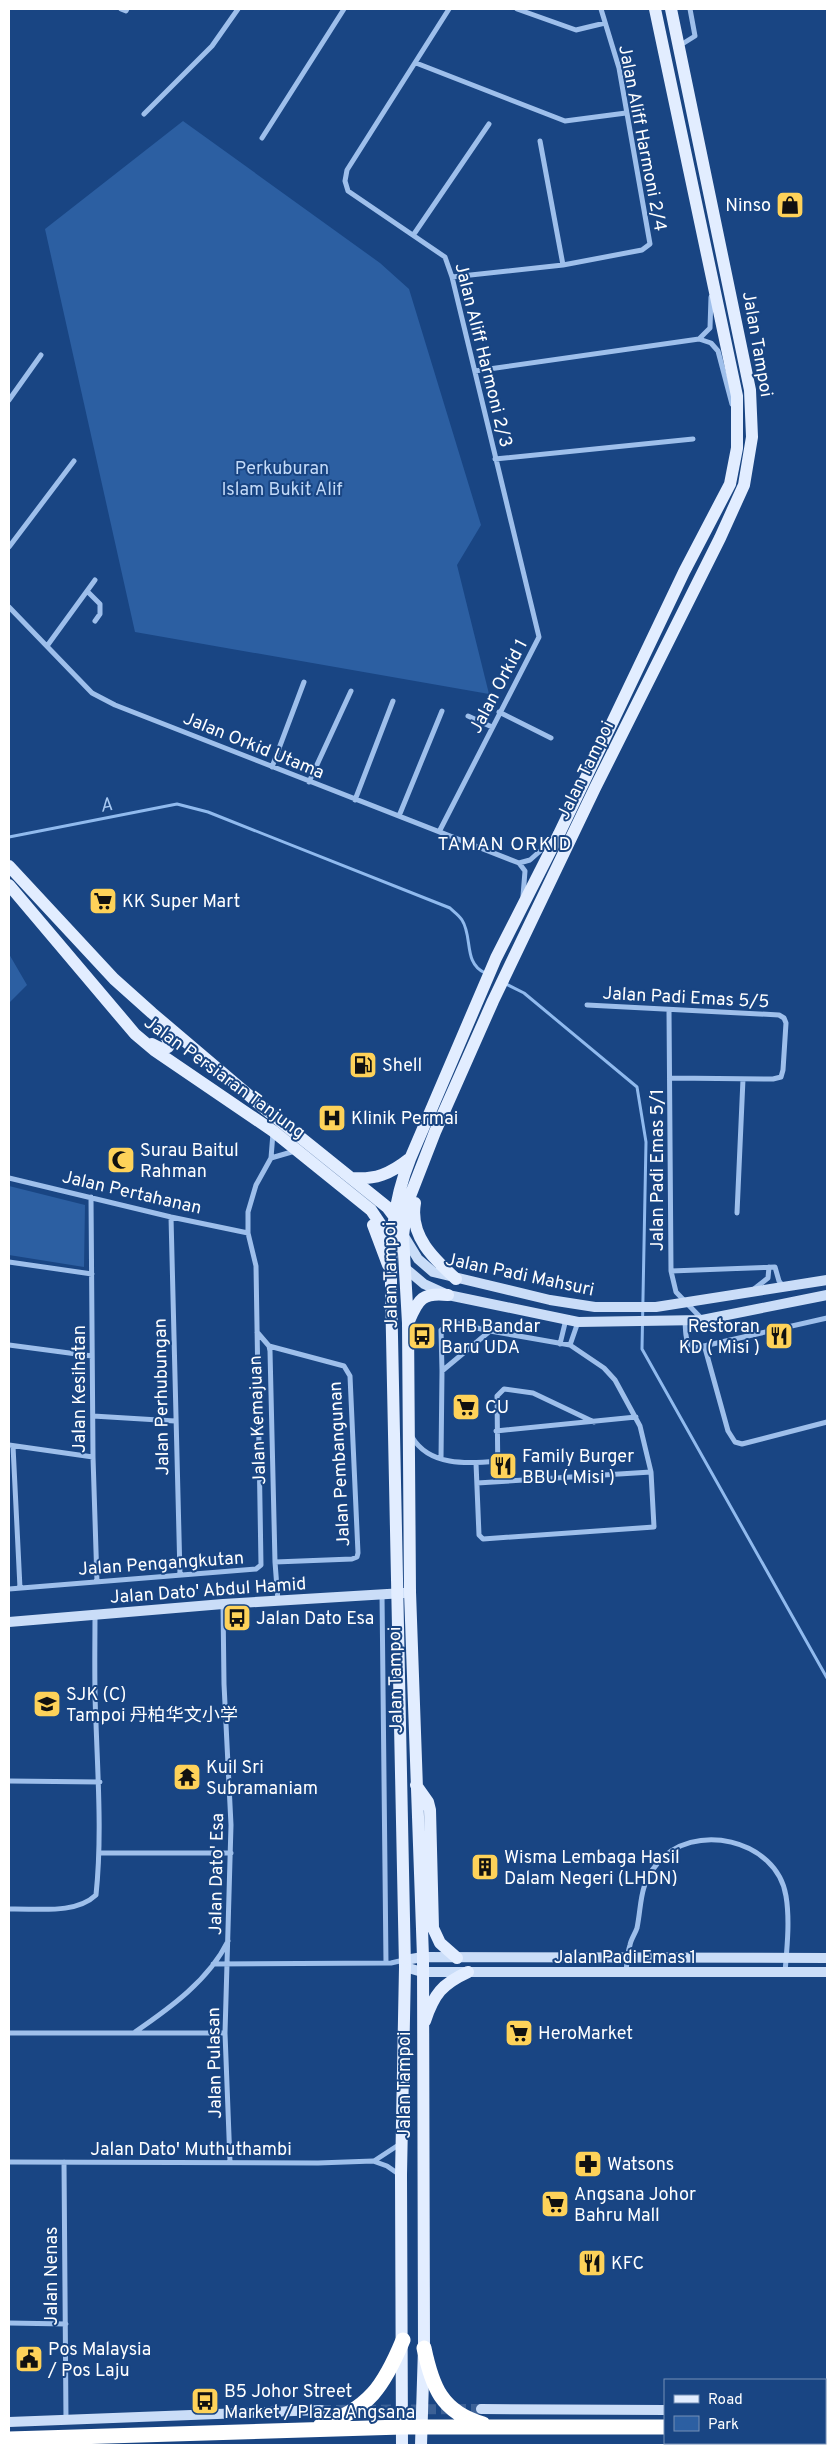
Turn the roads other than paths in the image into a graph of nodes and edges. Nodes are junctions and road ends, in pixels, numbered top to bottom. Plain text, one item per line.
1 (238, 9) edge
2 (344, 9) edge
3 (449, 9) edge
4 (517, 9) edge
5 (601, 9) edge
6 (655, 9) edge
7 (672, 9) edge
8 (690, 9) edge
9 (605, 24) junction
10 (679, 46) junction
11 (416, 64) junction
12 (626, 113) junction
13 (144, 114) dead end
14 (489, 124) dead end
15 (262, 138) dead end
16 (540, 141) dead end
17 (414, 234) junction
18 (563, 265) junction
19 (710, 269) junction
20 (452, 277) junction
21 (698, 339) junction
22 (41, 355) dead end
23 (475, 371) junction
24 (9, 400) edge
25 (737, 430) junction
26 (694, 438) dead end
27 (496, 460) junction
28 (74, 461) dead end
29 (509, 519) joint
30 (9, 547) edge
31 (95, 580) dead end
32 (87, 591) junction
33 (9, 607) edge
34 (95, 621) dead end
35 (47, 646) junction
36 (304, 682) dead end
37 (351, 691) dead end
38 (393, 701) dead end
39 (442, 711) dead end
40 (499, 712) junction
41 (468, 716) dead end
42 (492, 727) junction
43 (551, 738) dead end
44 (272, 767) junction
45 (310, 782) junction
46 (355, 800) junction
47 (399, 816) junction
48 (440, 830) junction
49 (559, 834) junction
50 (519, 862) junction
51 (9, 866) edge
52 (9, 885) edge
53 (522, 908) junction
54 (586, 1005) dead end
55 (669, 1010) junction
56 (152, 1013) junction
57 (135, 1034) junction
58 (671, 1078) junction
59 (743, 1079) junction
60 (273, 1131) junction
61 (435, 1132) junction
62 (296, 1151) junction
63 (271, 1158) junction
64 (410, 1159) junction
65 (9, 1178) edge
66 (352, 1178) junction
67 (91, 1197) junction
68 (354, 1198) junction
69 (737, 1213) dead end
70 (394, 1214) junction
71 (171, 1217) junction
72 (248, 1232) junction
73 (398, 1239) junction
74 (9, 1262) edge
75 (769, 1267) junction
76 (405, 1268) junction
77 (671, 1271) junction
78 (92, 1274) junction
79 (456, 1279) junction
80 (391, 1280) junction
81 (827, 1280) edge
82 (785, 1288) junction
83 (448, 1294) junction
84 (740, 1295) junction
85 (827, 1295) edge
86 (686, 1304) junction
87 (827, 1318) edge
88 (566, 1319) junction
89 (702, 1320) junction
90 (685, 1321) junction
91 (578, 1322) junction
92 (408, 1323) junction
93 (490, 1331) junction
94 (257, 1332) junction
95 (560, 1344) junction
96 (9, 1345) edge
97 (570, 1345) junction
98 (269, 1346) junction
99 (704, 1348) junction
100 (92, 1356) junction
101 (442, 1372) junction
102 (92, 1416) junction
103 (636, 1417) junction
104 (175, 1421) junction
105 (594, 1422) junction
106 (827, 1422) edge
107 (408, 1429) junction
108 (496, 1431) junction
109 (11, 1446) edge
110 (93, 1457) junction
111 (441, 1459) junction
112 (496, 1461) junction
113 (476, 1463) junction
114 (650, 1472) junction
115 (498, 1482) junction
116 (477, 1483) junction
117 (16, 1508) junction
118 (9, 1509) edge
119 (275, 1562) junction
120 (180, 1575) junction
121 (97, 1582) junction
122 (9, 1588) edge
123 (20, 1588) junction
124 (410, 1592) junction
125 (396, 1593) junction
126 (382, 1594) junction
127 (278, 1601) junction
128 (223, 1604) junction
129 (95, 1614) junction
130 (9, 1622) edge
131 (9, 1781) edge
132 (100, 1782) junction
133 (416, 1785) junction
134 (100, 1853) junction
135 (231, 1853) junction
136 (9, 1909) edge
137 (229, 1939) junction
138 (422, 1957) junction
139 (457, 1958) junction
140 (627, 1958) junction
141 (786, 1958) junction
142 (827, 1958) edge
143 (388, 1963) junction
144 (213, 1964) junction
145 (405, 1964) junction
146 (228, 1965) junction
147 (422, 1972) junction
148 (468, 1972) junction
149 (785, 1972) junction
150 (827, 1972) edge
151 (626, 1974) junction
152 (422, 2030) junction
153 (135, 2032) junction
154 (9, 2033) edge
155 (225, 2033) junction
156 (402, 2142) junction
157 (373, 2161) junction
158 (9, 2162) edge
159 (64, 2162) junction
160 (230, 2162) junction
161 (401, 2175) junction
162 (9, 2323) edge
163 (66, 2324) junction
164 (403, 2337) junction
165 (424, 2343) junction
166 (481, 2409) tunnel mouth
167 (321, 2410) tunnel mouth
168 (664, 2410) edge
169 (66, 2420) junction
170 (9, 2422) edge
171 (422, 2426) junction
172 (402, 2427) junction
173 (660, 2427) edge
174 (497, 2428) junction
175 (296, 2431) junction
176 (9, 2439) edge
177 (402, 2445) edge
178 (421, 2445) edge

1 - 13 street
2 - 15 street
3 - 11 street, Jalan Aliff Harmoni 2/3
4 - 9 street
5 - 9 street, Jalan Aliff Harmoni 2/4
6 - 19 main road, Jalan Tampoi
7 - 10 main road, Jalan Tampoi
8 - 10 street
9 - 12 street, Jalan Aliff Harmoni 2/4
10 - 61 main road, Jalan Tampoi
11 - 12 street
11 - 17 street, Jalan Aliff Harmoni 2/3
12 - 18 street, Jalan Aliff Harmoni 2/4
14 - 17 street
16 - 18 street
17 - 20 street, Jalan Aliff Harmoni 2/3
18 - 20 street
19 - 21 street
19 - 25 main road, Jalan Tampoi
20 - 23 street, Jalan Aliff Harmoni 2/3
21 - 23 street
21 - 25 street
22 - 24 street
23 - 27 street, Jalan Aliff Harmoni 2/3
25 - 49 main road, Jalan Tampoi
26 - 27 street
27 - 29 street, Jalan Aliff Harmoni 2/3
28 - 30 street
29 - 40 street, Jalan Orkid 1
31 - 32 street
32 - 34 street
32 - 35 street
33 - 35 street, Jalan Orkid Utama
35 - 44 street, Jalan Orkid Utama
36 - 44 street
37 - 45 street
38 - 46 street
39 - 47 street
40 - 42 street, Jalan Orkid 1
40 - 43 street
41 - 42 street
42 - 48 street, Jalan Orkid 1
44 - 45 street, Jalan Orkid Utama
45 - 46 street, Jalan Orkid Utama
46 - 47 street, Jalan Orkid Utama
47 - 48 street, Jalan Orkid Utama
48 - 50 street, Jalan Orkid Utama
49 - 50 street
49 - 53 main road, Jalan Tampoi
50 - 53 street
51 - 56 main road, Jalan Persiaran Tanjung
52 - 57 main road, Jalan Persiaran Tanjung
53 - 64 main road, Jalan Tampoi
54 - 55 street, Jalan Padi Emas 5/5
55 - 58 street, Jalan Padi Emas 5/1
55 - 59 street, Jalan Padi Emas 5/5
56 - 57 main road
56 - 66 main road, Jalan Persiaran Tanjung
57 - 60 main road, Jalan Persiaran Tanjung
58 - 59 street
58 - 77 street, Jalan Padi Emas 5/1
59 - 69 street
60 - 62 main road, Jalan Persiaran Tanjung
60 - 63 street, Jalan Kemajuan
61 - 73 main road, Jalan Tampoi
61 - 79 main road
62 - 63 street
62 - 68 main road, Jalan Persiaran Tanjung
63 - 72 street, Jalan Kemajuan
64 - 66 main road
64 - 70 main road, Jalan Tampoi
65 - 67 street, Jalan Pertahanan
66 - 70 main road, Jalan Persiaran Tanjung
67 - 71 street, Jalan Pertahanan
67 - 78 street, Jalan Kesihatan
68 - 73 main road, Jalan Persiaran Tanjung
68 - 80 main road
70 - 73 main road, Jalan Tampoi
71 - 72 street, Jalan Pertahanan
71 - 104 street, Jalan Perhubungan
72 - 94 street, Jalan Kemajuan
73 - 76 main road, Jalan Persiaran Tanjung
73 - 79 street, Jalan Padi Mahsuri
73 - 80 main road, Jalan Tampoi
74 - 78 street
75 - 77 street
75 - 82 street
75 - 84 street
76 - 83 street, Jalan Padi Mahsuri
76 - 92 main road, Jalan Tampoi
77 - 86 street, Jalan Padi Emas 5/1
78 - 100 street, Jalan Kesihatan
79 - 86 street, Jalan Padi Mahsuri
80 - 125 main road, Jalan Tampoi
81 - 82 street, Jalan Padi Mahsuri
82 - 84 street, Jalan Padi Mahsuri
83 - 88 street, Jalan Padi Mahsuri
83 - 92 main road
84 - 86 street, Jalan Padi Mahsuri
85 - 89 street, Jalan Padi Mahsuri
86 - 89 street, Jalan Padi Emas 5/1
87 - 99 street
88 - 91 street, Jalan Padi Mahsuri
88 - 95 street
89 - 90 street, Jalan Padi Mahsuri
90 - 91 street, Jalan Padi Mahsuri
90 - 99 street
91 - 97 street
92 - 107 main road, Jalan Tampoi
93 - 95 street
93 - 101 street
93 - 101 street
94 - 98 street, Jalan Kemajuan
94 - 120 street, Jalan Pengangkutan
95 - 97 street
96 - 100 street
97 - 103 street
98 - 119 street, Jalan Kemajuan
98 - 119 street, Jalan Pembangunan
99 - 106 street
100 - 102 street, Jalan Kesihatan
101 - 111 street
102 - 104 street
102 - 110 street, Jalan Kesihatan
103 - 105 street
103 - 114 street
104 - 120 street, Jalan Perhubungan
105 - 108 street
105 - 108 street
107 - 111 street
107 - 124 main road, Jalan Tampoi
108 - 112 street
109 - 110 street
109 - 117 street
110 - 121 street, Jalan Kesihatan
111 - 113 street
112 - 113 street
112 - 115 street
113 - 116 street
114 - 115 street
114 - 116 street
115 - 116 street
117 - 118 street
117 - 123 street
119 - 127 street, Jalan Kemajuan
120 - 121 street, Jalan Pengangkutan
121 - 123 street, Jalan Pengangkutan
122 - 123 street, Jalan Pengangkutan
124 - 125 street, Jalan Dato' Abdul Hamid
124 - 133 main road, Jalan Tampoi
125 - 126 street, Jalan Dato' Abdul Hamid
125 - 145 main road, Jalan Tampoi
126 - 127 street, Jalan Dato' Abdul Hamid
126 - 143 street
127 - 128 street, Jalan Dato' Abdul Hamid
128 - 129 street, Jalan Dato' Abdul Hamid
128 - 135 street, Jalan Dato' Esa
129 - 130 street, Jalan Dato' Abdul Hamid
129 - 132 street
131 - 132 street
132 - 134 street
133 - 138 main road, Jalan Tampoi
133 - 139 main road
134 - 135 street
134 - 136 street
135 - 137 street, Jalan Dato' Esa
137 - 144 street
137 - 146 street, Jalan Dato' Esa
138 - 139 street, Jalan Padi Emas 1
138 - 145 street, Jalan Padi Emas 1
138 - 147 main road, Jalan Tampoi
139 - 140 street, Jalan Padi Emas 1
140 - 141 street, Jalan Padi Emas 1
140 - 141 street
140 - 151 street
141 - 142 street, Jalan Padi Emas 1
141 - 149 street
143 - 145 street
143 - 146 street
144 - 146 street
144 - 153 street
145 - 147 street, Jalan Padi Emas 1
145 - 156 main road, Jalan Tampoi
146 - 155 street, Jalan Pulasan
147 - 148 street, Jalan Padi Emas 1
147 - 152 main road, Jalan Tampoi
148 - 151 street, Jalan Padi Emas 1
148 - 152 main road
149 - 150 street, Jalan Padi Emas 1
149 - 151 street, Jalan Padi Emas 1
152 - 165 main road, Jalan Tampoi
153 - 154 street
153 - 155 street
155 - 160 street, Jalan Pulasan
156 - 157 street, Jalan Dato' Muthuthambi
156 - 161 main road, Jalan Tampoi
157 - 160 street, Jalan Dato' Muthuthambi
157 - 161 street, Jalan Dato' Muthuthambi
158 - 159 street, Jalan Dato' Muthuthambi
159 - 160 street, Jalan Dato' Muthuthambi
159 - 163 street, Jalan Nenas
161 - 164 main road, Jalan Tampoi
162 - 163 street
163 - 169 street, Jalan Nenas
164 - 172 main road, Jalan Tampoi
164 - 175 highway
165 - 171 main road, Jalan Tampoi
165 - 174 highway
166 - 168 street
167 - 169 street
169 - 170 street
171 - 172 highway
171 - 174 highway
171 - 178 main road, Jalan Tampoi
172 - 175 highway
172 - 177 main road, Jalan Tampoi
173 - 174 highway
175 - 176 highway

